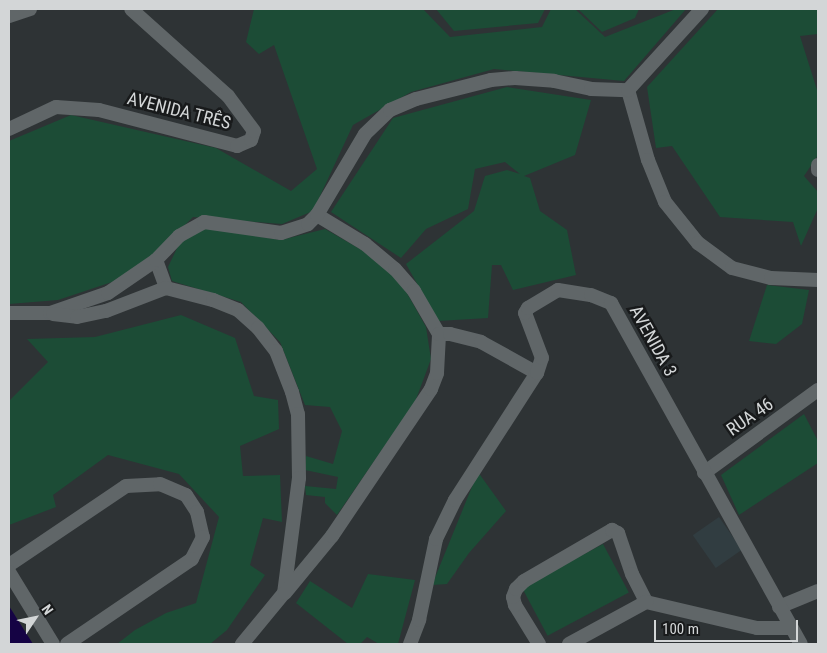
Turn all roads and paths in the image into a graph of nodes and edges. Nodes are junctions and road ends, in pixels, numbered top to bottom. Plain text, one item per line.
1 (30, 9) edge
2 (131, 9) edge
3 (702, 9) edge
4 (9, 16) edge
5 (628, 90) junction
6 (9, 129) edge
7 (818, 165) edge
8 (818, 170) edge
9 (317, 216) junction
10 (156, 260) junction
11 (818, 280) edge
12 (166, 288) junction
13 (9, 313) edge
14 (50, 313) junction
15 (439, 334) junction
16 (537, 372) junction
17 (818, 390) edge
18 (704, 473) junction
19 (9, 565) edge
20 (9, 572) edge
21 (818, 591) edge
22 (284, 593) junction
23 (646, 602) junction
24 (779, 607) junction
25 (791, 628) junction
26 (576, 642) edge
27 (53, 644) edge
28 (67, 644) edge
29 (242, 644) edge
30 (410, 644) edge
31 (539, 644) edge
32 (800, 644) edge

1 - 4 street
2 - 6 street, AVENIDA TRÊS
3 - 5 street
5 - 9 street
5 - 11 street
7 - 8 street
9 - 10 street
9 - 15 street
10 - 12 street
10 - 14 street
12 - 14 street
12 - 22 street
13 - 14 street
15 - 16 street
15 - 22 street
16 - 18 street, AVENIDA 3
16 - 30 street, AVENIDA 3
17 - 18 street, RUA 46
18 - 24 street, AVENIDA 3
19 - 28 street
20 - 27 street
21 - 24 street
22 - 29 street
23 - 25 street
23 - 26 street
23 - 31 street
24 - 25 street, AVENIDA 3
25 - 32 street, AVENIDA 3

